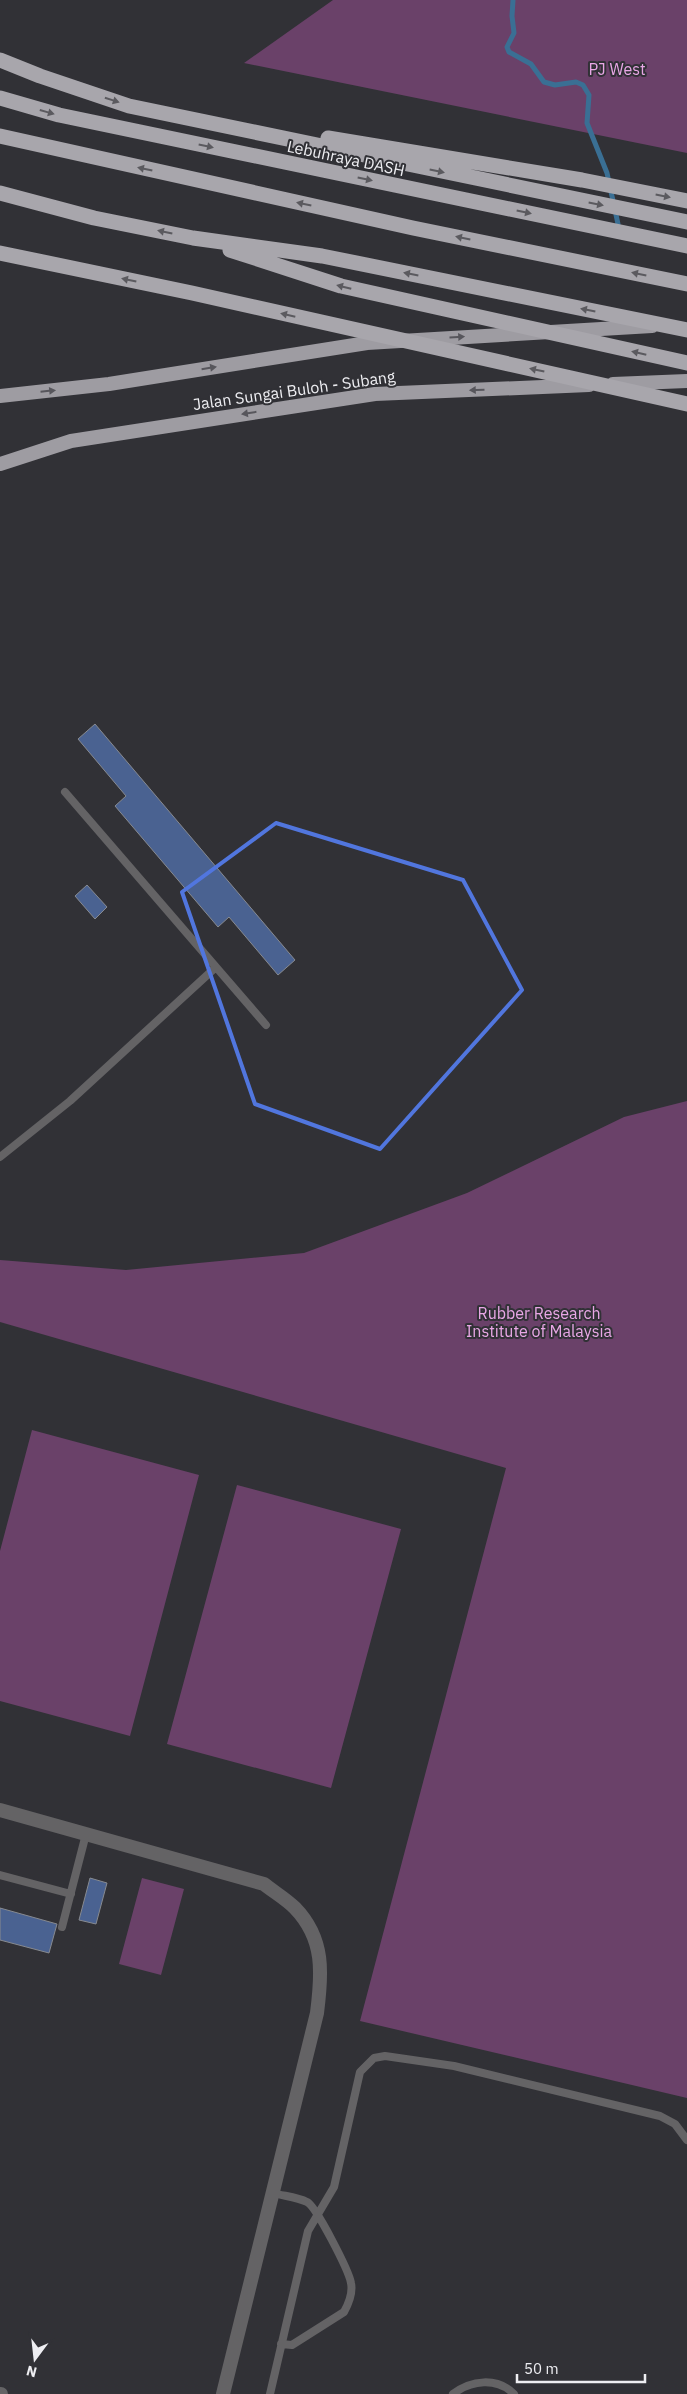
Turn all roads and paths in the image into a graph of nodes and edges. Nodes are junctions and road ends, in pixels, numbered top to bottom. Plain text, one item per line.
1 (0, 60) edge
2 (0, 98) edge
3 (235, 127) junction
4 (0, 136) edge
5 (0, 193) edge
6 (687, 201) edge
7 (687, 222) edge
8 (193, 238) junction
9 (687, 246) edge
10 (0, 253) edge
11 (687, 284) edge
12 (687, 324) edge
13 (687, 330) edge
14 (687, 364) edge
15 (687, 382) edge
16 (0, 396) edge
17 (687, 404) edge
18 (71, 441) junction
19 (0, 464) edge
20 (0, 472) edge
21 (65, 792) dead end
22 (216, 967) junction
23 (266, 1025) dead end
24 (0, 1157) edge
25 (0, 1810) edge
26 (86, 1834) junction
27 (0, 1874) edge
28 (71, 1894) junction
29 (62, 1927) dead end
30 (687, 2140) edge
31 (273, 2193) junction
32 (316, 2213) junction
33 (282, 2344) junction
34 (223, 2394) edge
35 (270, 2394) edge
36 (453, 2394) edge
37 (514, 2394) edge

1 -> 3 highway
2 -> 9 highway, Lebuhraya DASH
3 -> 6 highway
3 -> 7 highway
11 -> 4 highway
8 -> 5 highway
13 -> 8 highway
14 -> 8 highway
17 -> 10 highway
16 -> 12 highway, Jalan Sungai Buloh - Subang
15 -> 18 highway, Jalan Sungai Buloh - Subang
18 - 19 highway, Jalan Sungai Buloh - Subang
18 - 20 highway
21 - 22 lane
22 - 23 lane
22 - 24 lane
25 - 26 street
26 - 28 lane
26 - 31 street
27 - 28 lane
28 - 29 lane
30 - 32 lane
31 - 32 lane
31 - 34 street
32 - 33 lane
32 - 33 lane
33 - 35 lane
36 - 37 lane

